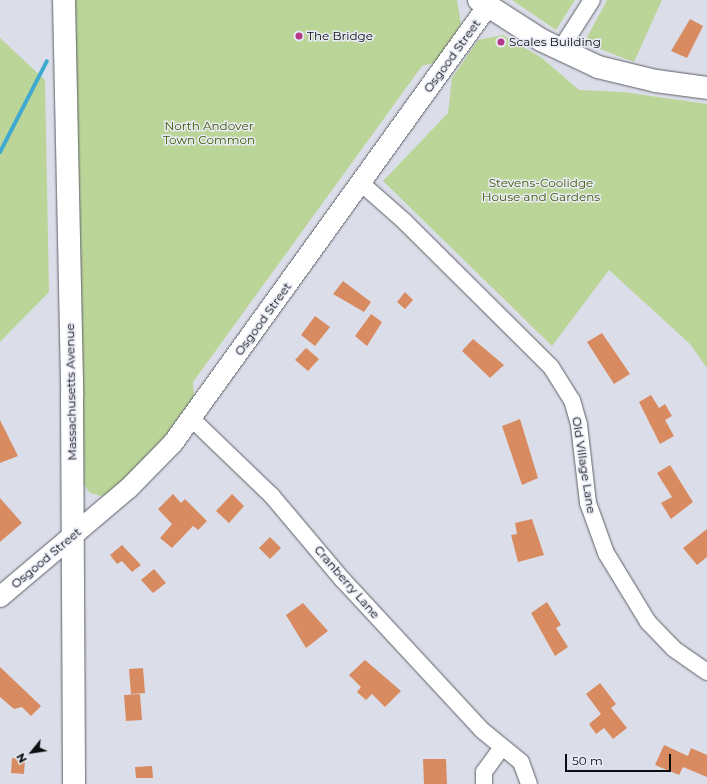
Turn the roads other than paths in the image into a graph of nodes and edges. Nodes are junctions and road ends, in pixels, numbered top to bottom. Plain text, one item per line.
1 (64, 0) edge
2 (592, 0) edge
3 (483, 4) edge
4 (560, 50) junction
5 (707, 88) edge
6 (361, 183) junction
7 (191, 418) junction
8 (73, 536) junction
9 (0, 597) edge
10 (707, 672) edge
11 (502, 747) junction
12 (74, 784) edge
13 (484, 784) edge
14 (529, 784) edge

1 - 8 main road, Massachusetts Avenue
2 - 4 street
3 - 4 main road
3 - 6 street, Osgood Street
4 - 5 main road
6 - 7 street, Osgood Street
6 - 10 street, Old Village Lane
7 - 8 street, Osgood Street
7 - 11 street, Cranberry Lane
8 - 9 street, Osgood Street
8 - 12 main road, Massachusetts Avenue
11 - 13 street
11 - 14 street, Cranberry Lane

